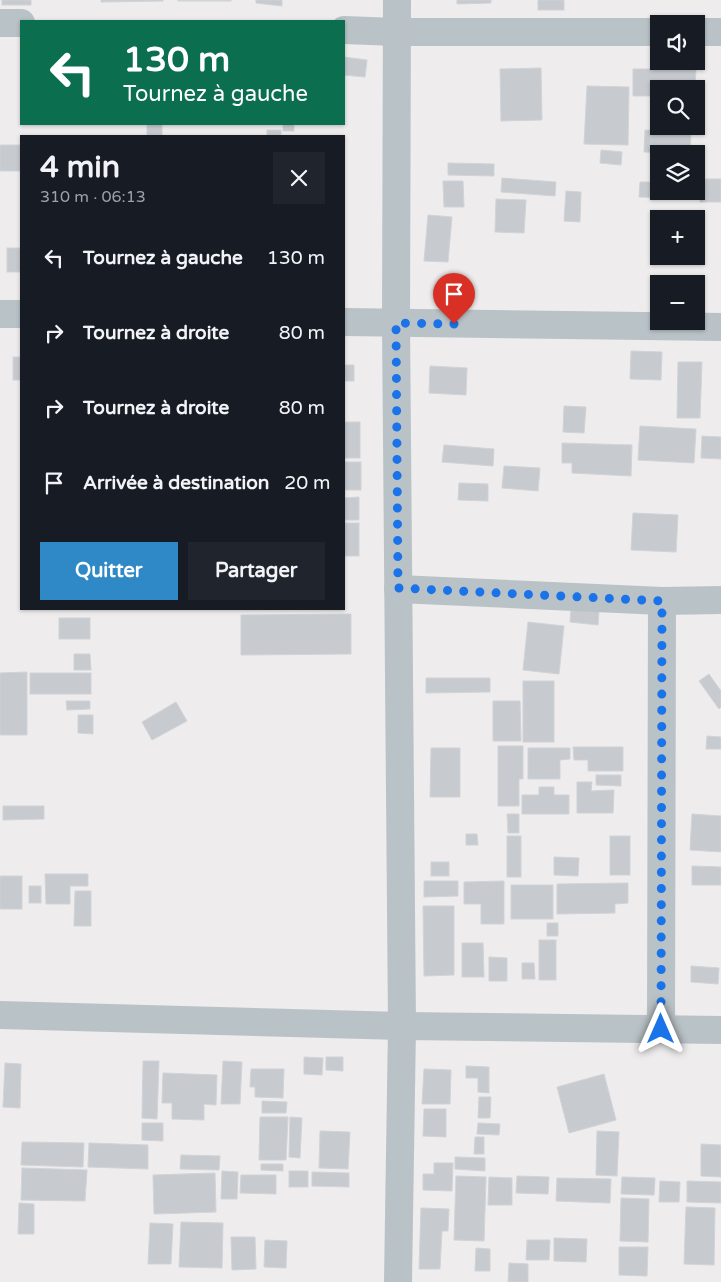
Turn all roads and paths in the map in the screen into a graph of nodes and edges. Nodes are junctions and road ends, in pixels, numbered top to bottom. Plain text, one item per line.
1 (397, 0) edge
2 (0, 23) edge
3 (20, 23) edge
4 (345, 30) edge
5 (397, 32) junction
6 (650, 32) edge
7 (705, 32) edge
8 (721, 32) edge
9 (0, 314) edge
10 (20, 314) edge
11 (345, 322) edge
12 (396, 323) junction
13 (721, 327) edge
14 (398, 588) junction
15 (721, 600) edge
16 (662, 601) junction
17 (0, 1015) edge
18 (402, 1026) junction
19 (661, 1029) junction
20 (721, 1030) edge
21 (398, 1282) edge

1 - 5 street
2 - 3 street
4 - 5 street
5 - 6 street
5 - 12 street
7 - 8 street
9 - 10 street
11 - 12 street
12 - 13 street
12 - 14 street
14 - 16 street
14 - 18 street
15 - 16 street
16 - 19 street
17 - 18 street
18 - 19 street
18 - 21 street
19 - 20 street

